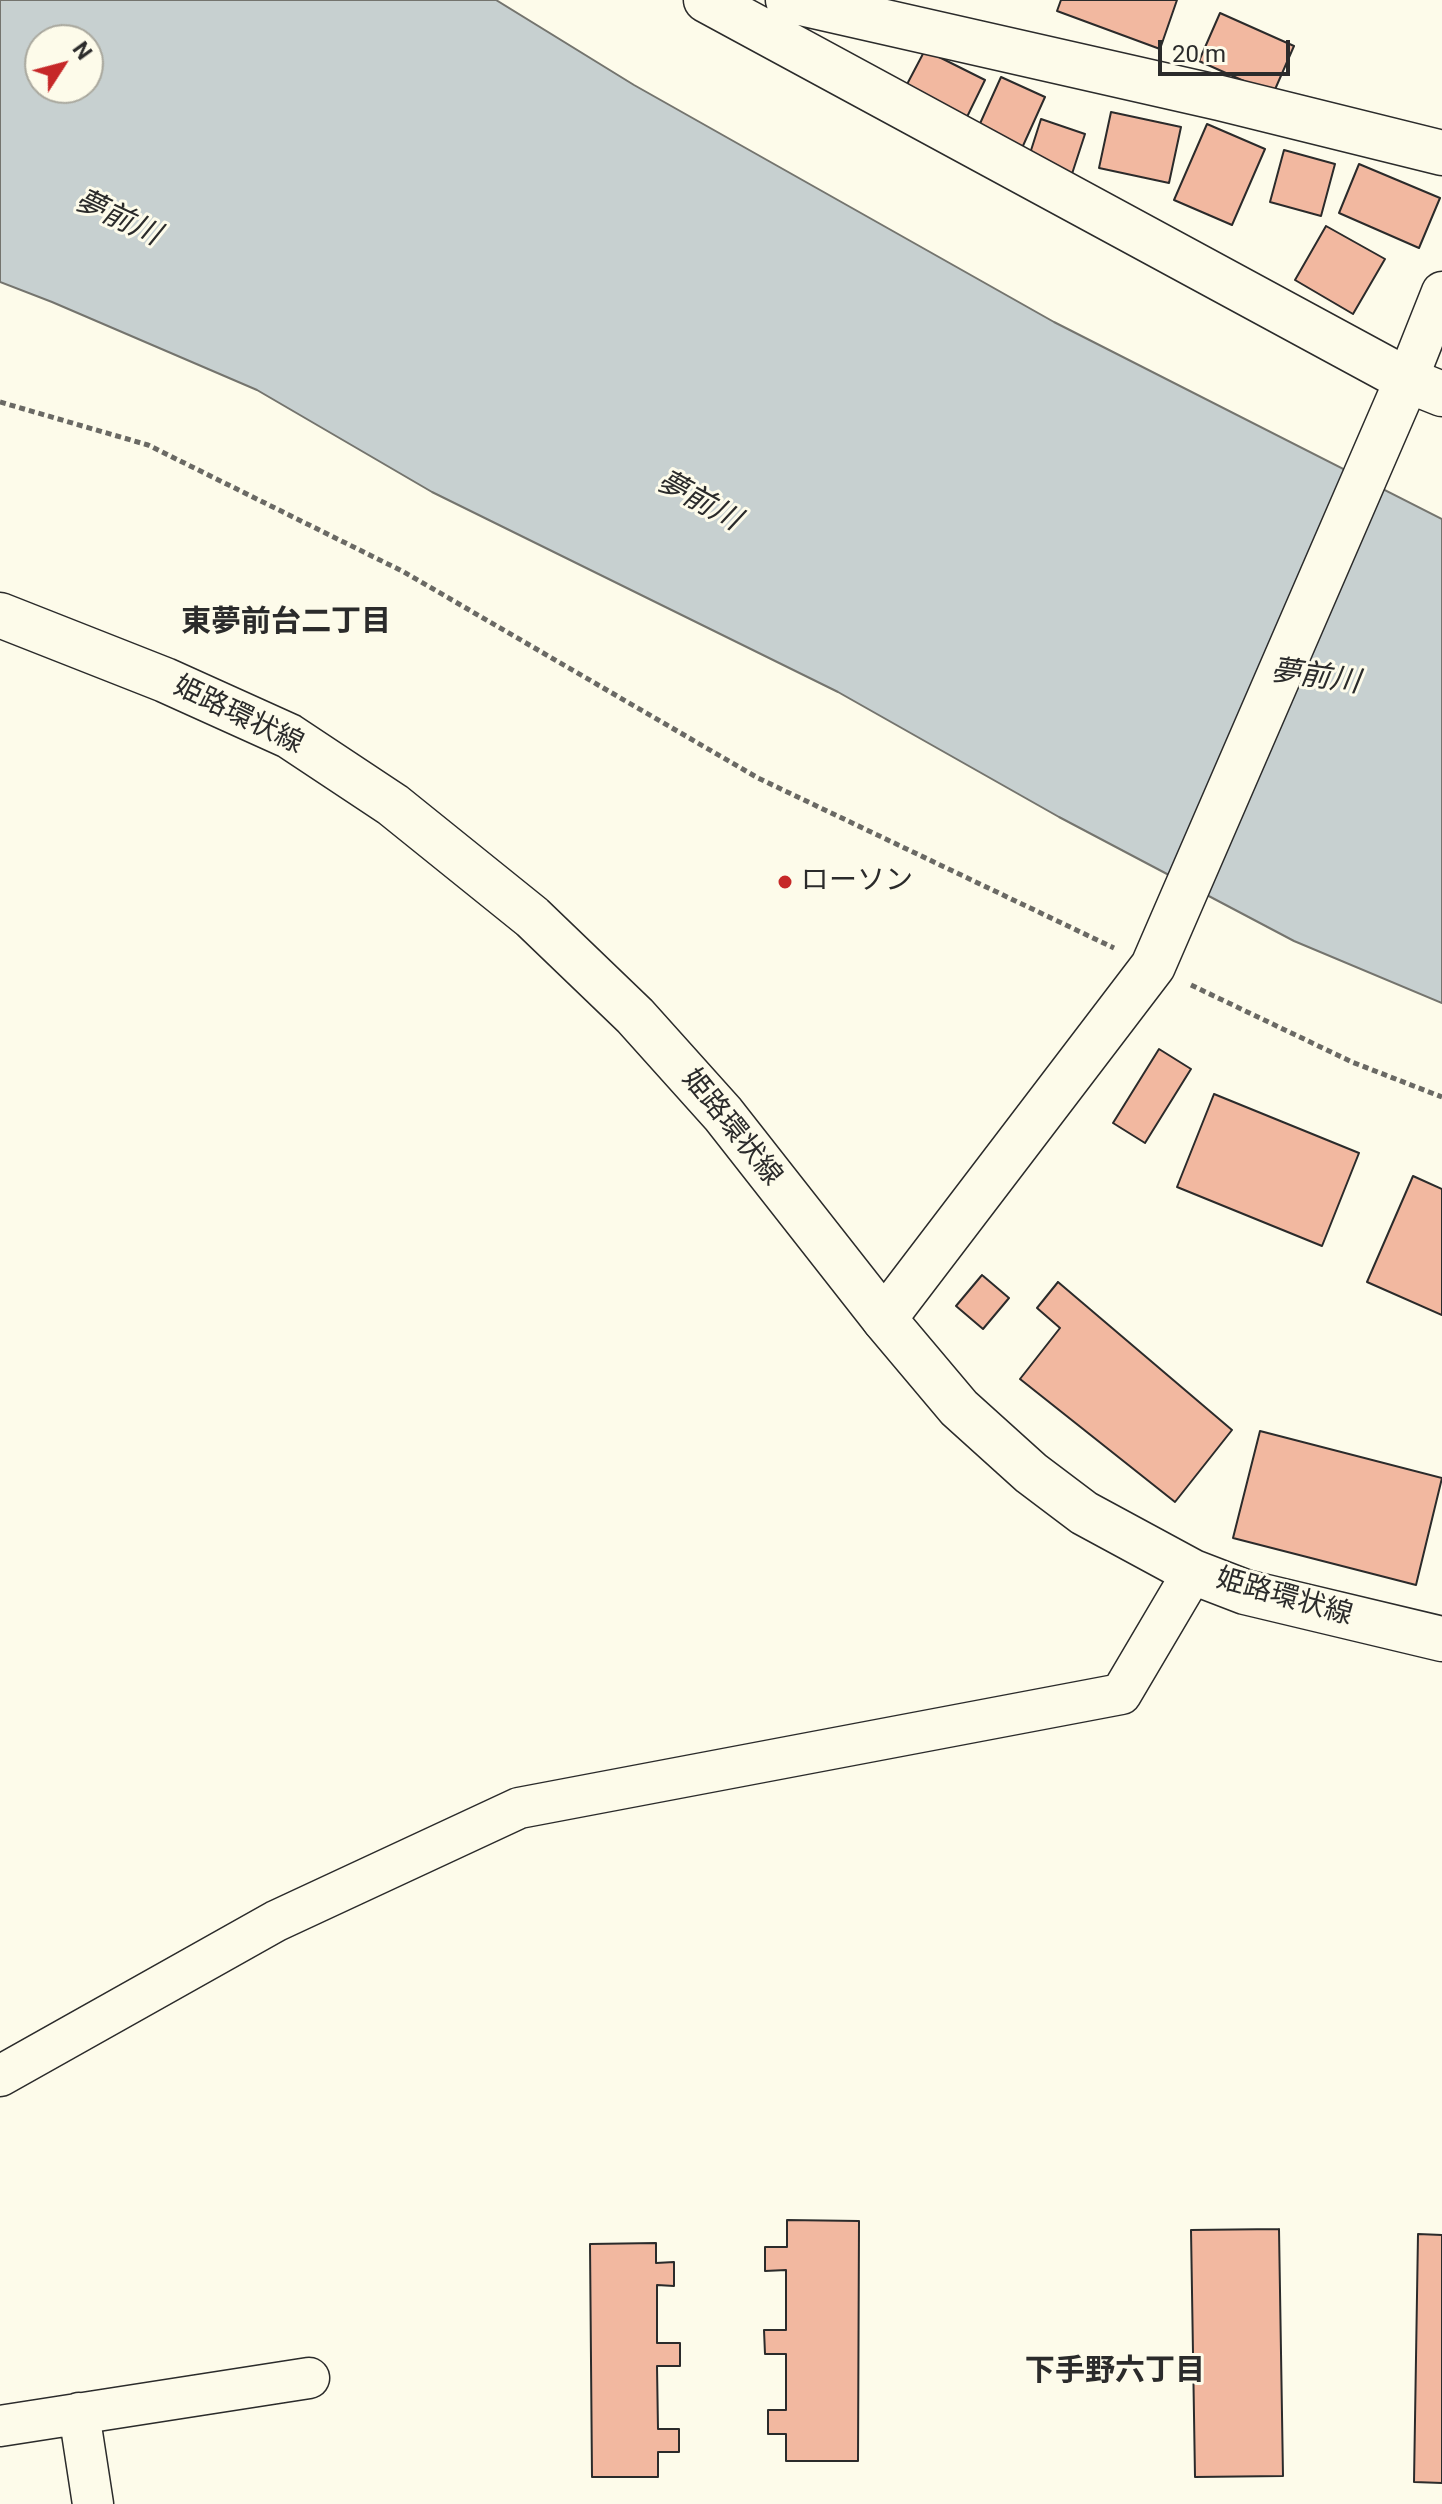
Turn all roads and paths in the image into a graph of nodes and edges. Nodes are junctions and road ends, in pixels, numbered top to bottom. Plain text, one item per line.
1 (706, 0) edge
2 (788, 0) edge
3 (1442, 153) edge
4 (1442, 292) edge
5 (1425, 387) edge
6 (0, 402) edge
7 (0, 615) edge
8 (1153, 966) junction
9 (1442, 1097) edge
10 (884, 1319) junction
11 (1193, 1572) junction
12 (1442, 1639) edge
13 (0, 2076) edge
14 (309, 2378) dead end
15 (79, 2413) junction
16 (0, 2426) edge
17 (93, 2504) edge

1 - 5 street
2 - 3 street
4 - 5 street
5 - 8 street
6 - 8 path
7 - 10 street, 姫路環状線
8 - 9 path
8 - 10 street
10 - 11 street, 姫路環状線
11 - 12 street, 姫路環状線
11 - 13 street
14 - 15 street
15 - 16 street
15 - 17 street

